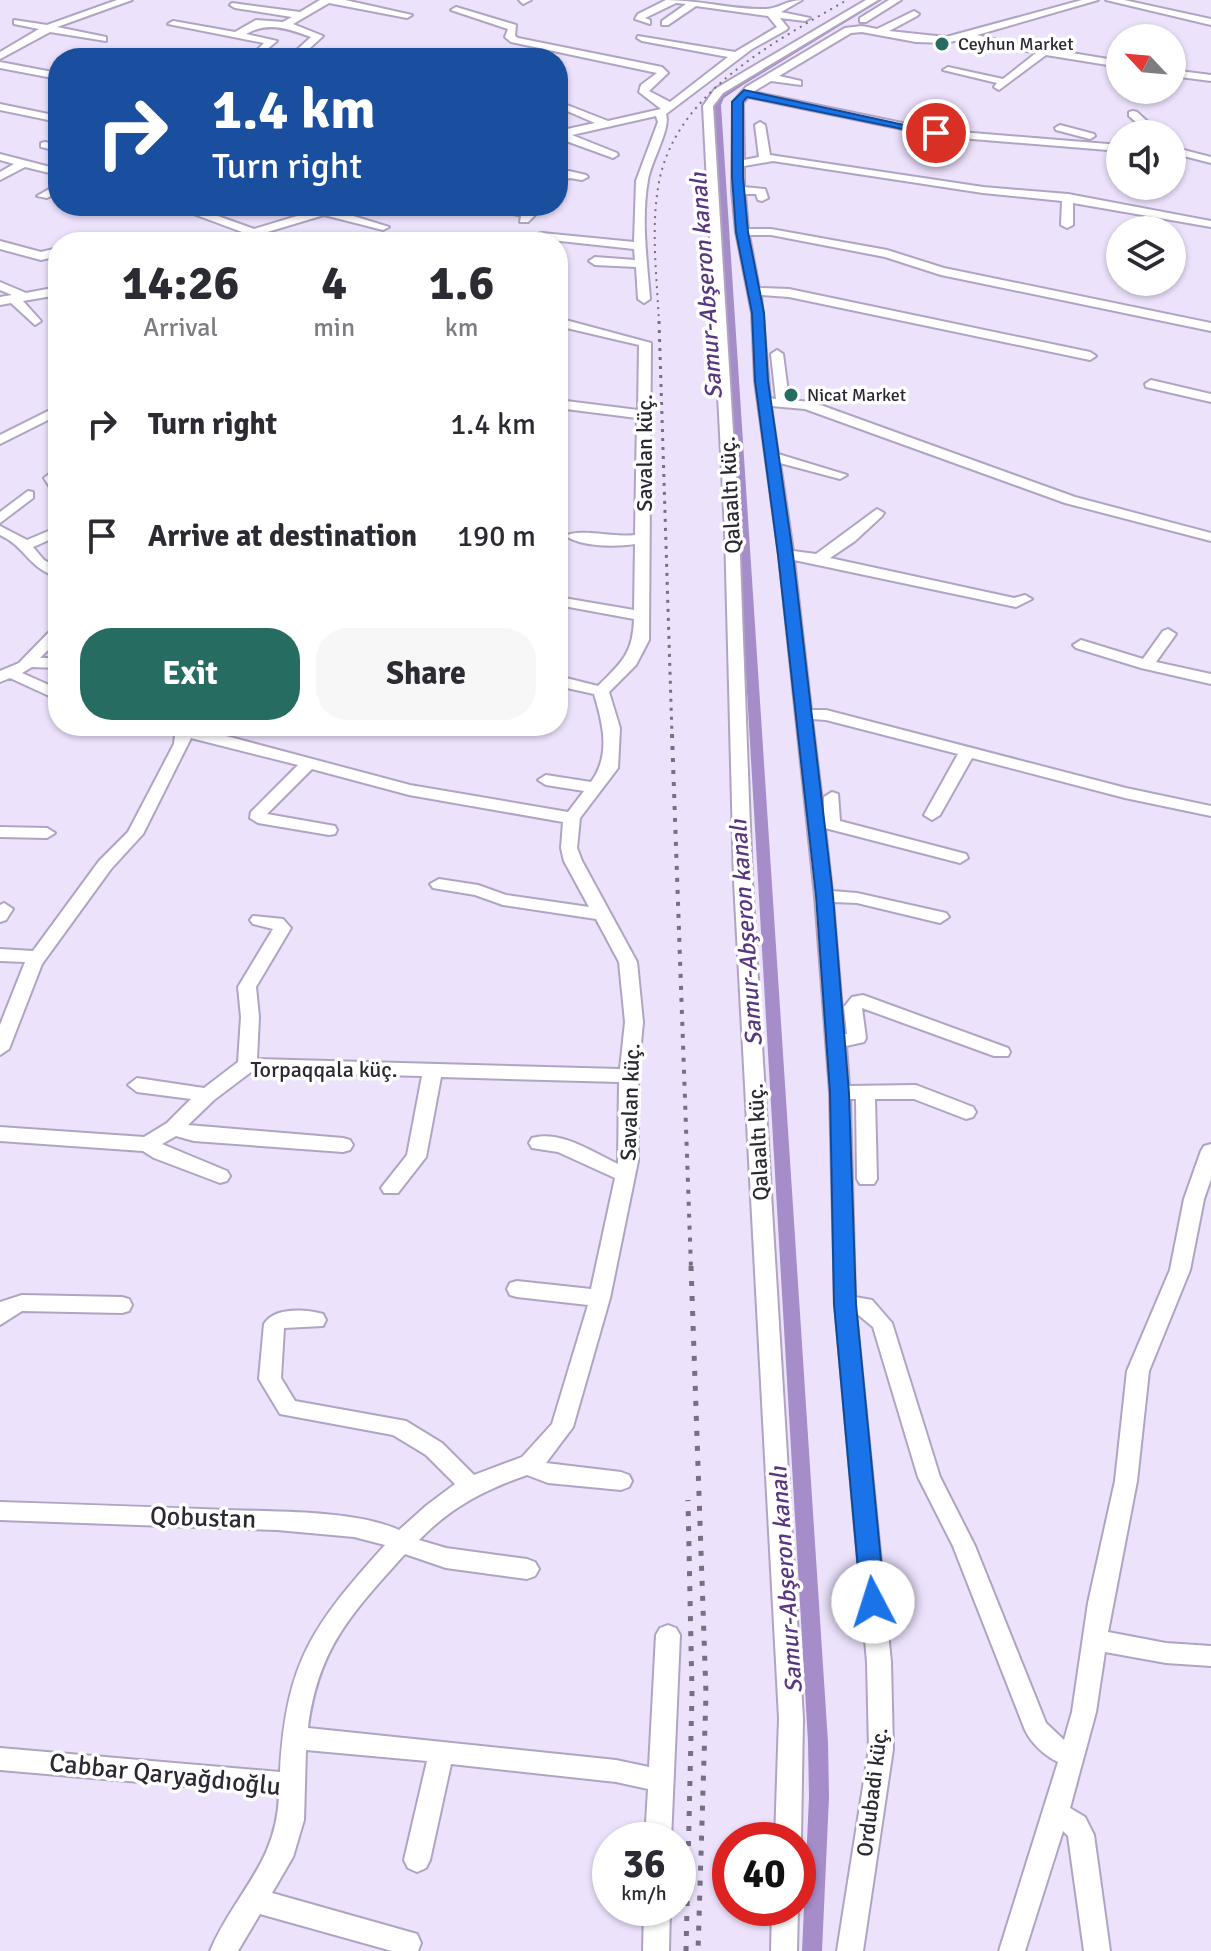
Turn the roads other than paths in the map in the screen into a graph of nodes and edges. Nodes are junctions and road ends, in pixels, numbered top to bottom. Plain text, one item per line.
1 (127, 0) edge
2 (328, 0) edge
3 (402, 0) edge
4 (675, 0) edge
5 (797, 0) edge
6 (873, 0) edge
7 (896, 0) edge
8 (1093, 0) edge
9 (1111, 0) edge
10 (694, 3) junction
11 (235, 5) dead end
12 (382, 10) junction
13 (456, 10) dead end
14 (772, 14) junction
15 (914, 14) dead end
16 (299, 15) junction
17 (407, 15) dead end
18 (805, 18) dead end
19 (17, 22) dead end
20 (647, 22) dead end
21 (1211, 22) edge
22 (665, 23) dead end
23 (173, 24) dead end
24 (285, 25) junction
25 (46, 28) junction
26 (856, 28) junction
27 (879, 32) junction
28 (237, 35) junction
29 (968, 35) junction
30 (0, 38) edge
31 (642, 38) dead end
32 (102, 39) dead end
33 (21, 43) junction
34 (264, 48) edge
35 (304, 48) edge
36 (554, 48) edge
37 (568, 51) edge
38 (1045, 51) junction
39 (0, 56) edge
40 (737, 56) junction
41 (1106, 62) edge
42 (0, 65) edge
43 (48, 70) edge
44 (948, 70) dead end
45 (43, 73) junction
46 (48, 74) edge
47 (1186, 75) edge
48 (769, 77) junction
49 (1211, 78) edge
50 (797, 83) dead end
51 (741, 101) junction
52 (0, 107) edge
53 (568, 109) edge
54 (708, 109) junction
55 (665, 110) junction
56 (1133, 114) dead end
57 (48, 117) edge
58 (1140, 120) edge
59 (604, 123) junction
60 (1098, 123) dead end
61 (760, 125) dead end
62 (1060, 128) dead end
63 (568, 132) edge
64 (568, 138) edge
65 (1088, 141) junction
66 (45, 145) dead end
67 (1106, 145) edge
68 (48, 146) edge
69 (1186, 154) edge
70 (613, 155) dead end
71 (0, 157) edge
72 (765, 158) junction
73 (1211, 160) edge
74 (24, 163) junction
75 (738, 164) junction
76 (48, 169) edge
77 (568, 174) edge
78 (0, 177) edge
79 (582, 177) dead end
80 (738, 190) junction
81 (48, 193) edge
82 (43, 196) dead end
83 (1068, 197) junction
84 (762, 198) dead end
85 (212, 216) edge
86 (312, 216) edge
87 (342, 216) edge
88 (528, 216) edge
89 (524, 220) dead end
90 (1211, 224) edge
91 (1067, 225) dead end
92 (383, 227) dead end
93 (251, 232) joint
94 (742, 232) junction
95 (568, 239) edge
96 (0, 245) edge
97 (640, 246) junction
98 (48, 254) edge
99 (595, 261) dead end
100 (642, 264) junction
101 (0, 286) edge
102 (764, 286) junction
103 (48, 293) edge
104 (13, 299) edge
105 (644, 299) dead end
106 (35, 321) dead end
107 (568, 324) edge
108 (1211, 327) edge
109 (777, 354) dead end
110 (1090, 356) dead end
111 (1151, 384) dead end
112 (1211, 398) edge
113 (774, 401) junction
114 (568, 405) edge
115 (644, 415) junction
116 (48, 418) edge
117 (0, 422) edge
118 (20, 430) junction
119 (0, 440) edge
120 (771, 458) junction
121 (840, 475) dead end
122 (28, 495) dead end
123 (877, 513) dead end
124 (0, 519) edge
125 (0, 530) edge
126 (48, 536) edge
127 (573, 536) dead end
128 (1211, 537) edge
129 (643, 538) junction
130 (27, 545) junction
131 (786, 555) junction
132 (820, 558) junction
133 (48, 569) edge
134 (1025, 599) dead end
135 (568, 603) edge
136 (641, 616) junction
137 (1168, 634) dead end
138 (48, 642) edge
139 (1081, 645) dead end
140 (29, 662) junction
141 (48, 663) edge
142 (1146, 665) junction
143 (7, 676) edge
144 (1211, 679) edge
145 (568, 683) edge
146 (48, 691) edge
147 (601, 691) junction
148 (804, 714) junction
149 (183, 736) edge
150 (201, 736) edge
151 (230, 736) edge
152 (226, 740) junction
153 (968, 750) junction
154 (309, 763) junction
155 (546, 780) dead end
156 (594, 787) junction
157 (832, 797) dead end
158 (1211, 811) edge
159 (932, 815) dead end
160 (572, 818) junction
161 (824, 822) junction
162 (329, 830) dead end
163 (0, 832) edge
164 (47, 833) dead end
165 (960, 858) dead end
166 (439, 884) dead end
167 (824, 896) junction
168 (602, 914) junction
169 (940, 917) dead end
170 (259, 920) dead end
171 (0, 955) edge
172 (37, 957) junction
173 (836, 1042) junction
174 (0, 1049) edge
175 (1001, 1052) dead end
176 (247, 1065) junction
177 (433, 1070) junction
178 (629, 1076) junction
179 (137, 1085) dead end
180 (840, 1093) junction
181 (865, 1094) junction
182 (207, 1095) junction
183 (966, 1112) dead end
184 (174, 1128) junction
185 (0, 1134) edge
186 (539, 1143) dead end
187 (147, 1144) junction
188 (343, 1145) dead end
189 (1210, 1156) edge
190 (627, 1175) junction
191 (220, 1176) dead end
192 (867, 1179) dead end
193 (391, 1188) dead end
194 (517, 1289) dead end
195 (600, 1298) junction
196 (845, 1304) junction
197 (122, 1305) dead end
198 (0, 1317) edge
199 (316, 1320) dead end
200 (529, 1466) junction
201 (621, 1481) dead end
202 (471, 1486) junction
203 (0, 1511) edge
204 (404, 1540) junction
205 (527, 1569) dead end
206 (668, 1635) dead end
207 (1094, 1640) junction
208 (1211, 1656) edge
209 (294, 1738) junction
210 (441, 1752) junction
211 (1073, 1757) junction
212 (0, 1759) edge
213 (661, 1781) junction
214 (292, 1784) junction
215 (1056, 1813) junction
216 (659, 1822) edge
217 (788, 1822) edge
218 (417, 1860) dead end
219 (256, 1901) junction
220 (657, 1926) edge
221 (785, 1926) edge
222 (408, 1943) dead end
223 (223, 1951) edge
224 (656, 1951) edge
225 (784, 1951) edge
226 (850, 1951) edge
227 (1012, 1951) edge
228 (1097, 1951) edge

1 - 25 street
2 - 12 street
2 - 16 street
3 - 12 street
4 - 10 street
4 - 20 street
5 - 14 street
6 - 54 street
7 - 26 street
8 - 29 street
9 - 21 street
10 - 14 street
10 - 22 street
11 - 16 street
12 - 17 street
13 - 36 street
14 - 18 street
14 - 40 street
15 - 27 street
16 - 24 street
19 - 25 street
23 - 28 street
24 - 28 street
24 - 35 street
25 - 32 street
25 - 33 street
26 - 27 street
26 - 48 street
27 - 29 street
28 - 34 street
29 - 38 street
30 - 33 street
31 - 40 street
33 - 39 street
37 - 55 street
38 - 41 street
38 - 44 street
40 - 55 street
42 - 45 street
43 - 45 street
45 - 46 street
47 - 49 street
48 - 50 street
48 - 51 street
51 - 54 street
51 - 65 street
51 - 75 street, Ordubadi küç.
52 - 57 street
53 - 59 street
54 - 217 street, Qalaaltı küç.
55 - 59 street
55 - 97 street
56 - 58 street
59 - 63 street
60 - 65 street
61 - 72 street
62 - 65 street
64 - 70 street
65 - 67 street
66 - 68 street
69 - 73 street
71 - 74 street
72 - 75 street
72 - 83 street
74 - 76 street
74 - 78 street
75 - 80 street, Ordubadi küç.
77 - 79 street
80 - 84 street
80 - 94 street, Ordubadi küç.
81 - 82 street
83 - 90 street
83 - 91 street
85 - 93 street
86 - 93 street
87 - 92 street
88 - 89 street
94 - 102 street, Ordubadi küç.
94 - 108 street
95 - 97 street
96 - 98 street
97 - 100 street
99 - 100 street
100 - 105 street
101 - 104 street
102 - 110 street
102 - 113 street, Ordubadi küç.
103 - 104 street
104 - 106 street
107 - 115 street, Savalan küç.
109 - 113 street
111 - 112 street
113 - 120 street, Ordubadi küç.
113 - 128 street
114 - 115 street
115 - 129 street, Savalan küç.
116 - 118 street
117 - 118 street
118 - 119 street
120 - 121 street
120 - 131 street, Ordubadi küç.
122 - 124 street
123 - 132 street
125 - 130 street
126 - 130 street
127 - 129 street
129 - 136 street, Savalan küç.
130 - 133 street
131 - 132 street
131 - 148 street, Ordubadi küç.
132 - 134 street
135 - 136 street
136 - 147 street, Savalan küç.
137 - 142 street
138 - 140 street
139 - 142 street
140 - 141 street
140 - 143 street
142 - 144 street
143 - 146 street
145 - 147 street
147 - 156 street
148 - 153 street
148 - 161 street, Ordubadi küç.
149 - 172 street
150 - 152 street
151 - 152 street
152 - 154 street
153 - 158 street
153 - 159 street
154 - 160 street
154 - 162 street
155 - 156 street
156 - 160 street
157 - 161 street
160 - 168 street, Savalan küç.
161 - 165 street
161 - 167 street, Ordubadi küç.
163 - 164 street
166 - 168 street
167 - 169 street
167 - 173 street, Ordubadi küç.
168 - 178 street, Savalan küç.
170 - 176 street
171 - 172 street
172 - 174 street
173 - 175 street
173 - 180 street, Ordubadi küç.
176 - 177 street, Torpaqqala küç.
176 - 182 street, Torpaqqala küç.
177 - 178 street, Torpaqqala küç.
177 - 193 street
178 - 190 street, Savalan küç.
179 - 182 street
180 - 181 street
180 - 196 street, Ordubadi küç.
181 - 183 street
181 - 192 street
182 - 184 street, Torpaqqala küç.
184 - 187 street, Torpaqqala küç.
184 - 188 street
185 - 187 street
186 - 190 street
187 - 191 street
189 - 207 street
190 - 195 street, Savalan küç.
194 - 195 street
195 - 200 street, Savalan küç.
196 - 211 street
196 - 226 street, Ordubadi küç.
197 - 198 street
199 - 202 street
200 - 201 street
200 - 202 street, Savalan küç.
202 - 204 street, Savalan küç.
203 - 204 street, Qobustan
204 - 205 street, Qobustan
204 - 209 street, Savalan küç.
206 - 213 street
207 - 208 street
207 - 211 street
209 - 210 street
209 - 214 street, Savalan küç.
210 - 213 street
210 - 218 street
211 - 215 street
212 - 214 street, Cabbar Qaryağdıoğlu
213 - 216 street
214 - 219 street, Cabbar Qaryağdıoğlu
215 - 227 street
215 - 228 street
219 - 222 street
219 - 223 street, Cabbar Qaryağdıoğlu
220 - 224 street
221 - 225 street

